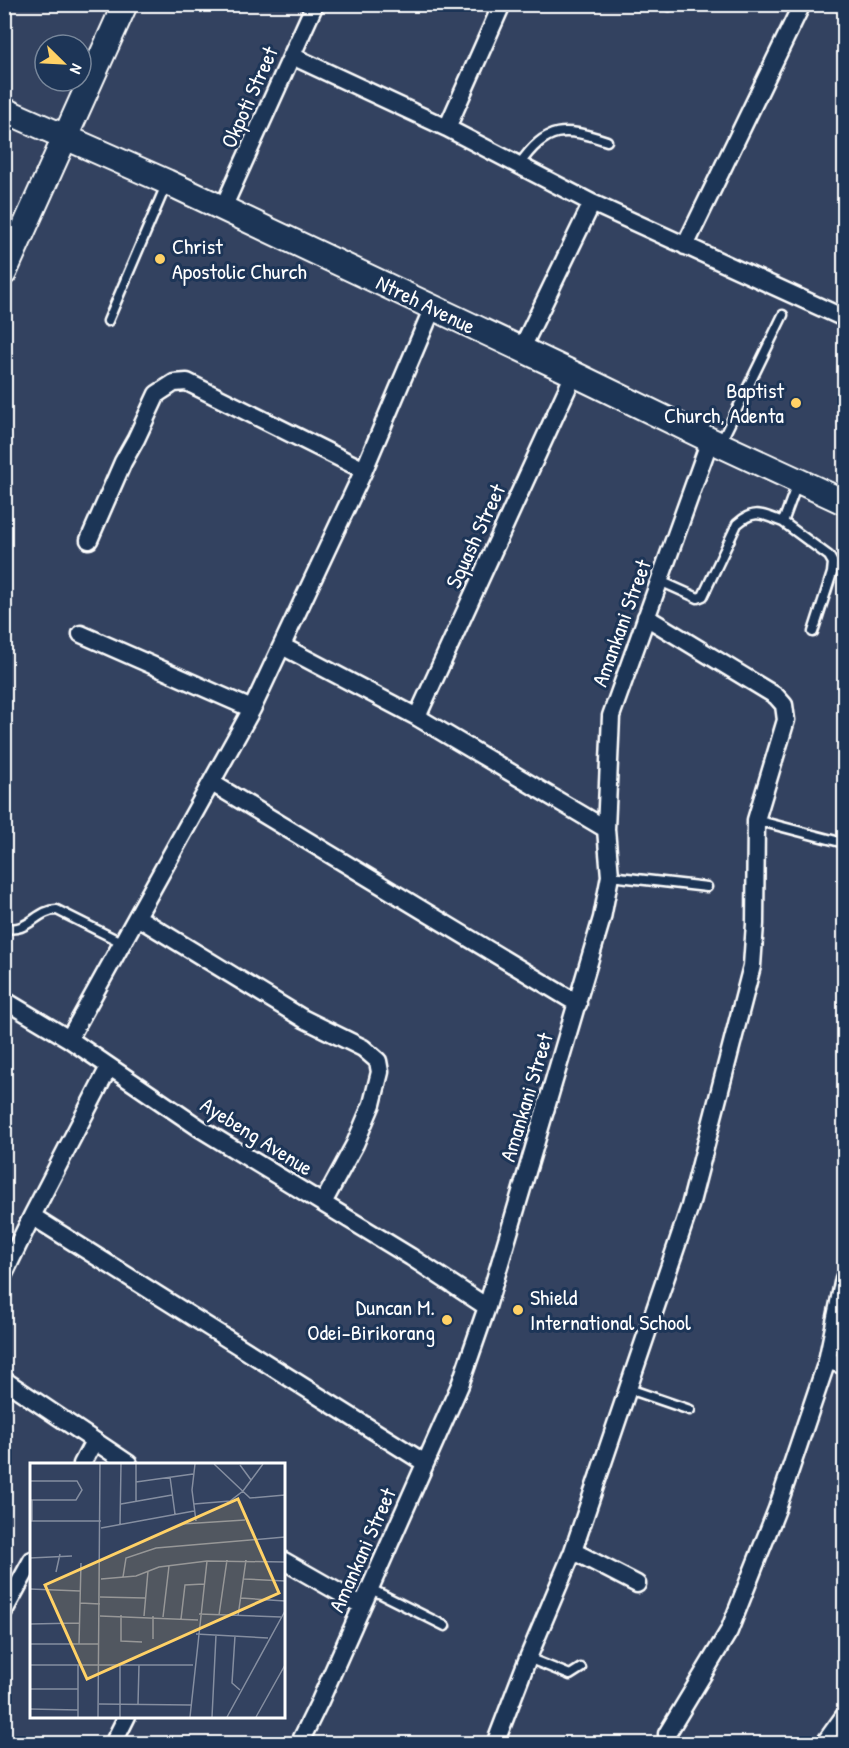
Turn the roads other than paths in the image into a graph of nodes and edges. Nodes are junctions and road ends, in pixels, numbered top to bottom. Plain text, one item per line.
1 (125, 4) edge
2 (315, 4) edge
3 (502, 4) edge
4 (802, 4) edge
5 (292, 56) junction
6 (4, 110) edge
7 (447, 128) junction
8 (65, 137) junction
9 (607, 141) dead end
10 (519, 165) junction
11 (167, 182) junction
12 (592, 203) junction
13 (223, 208) junction
14 (685, 246) junction
15 (4, 273) edge
16 (433, 307) junction
17 (783, 315) dead end
18 (844, 318) edge
19 (108, 321) dead end
20 (521, 350) junction
21 (574, 374) junction
22 (715, 442) junction
23 (364, 470) junction
24 (798, 481) junction
25 (844, 502) edge
26 (783, 522) junction
27 (89, 540) dead end
28 (660, 581) junction
29 (646, 617) junction
30 (813, 633) dead end
31 (81, 634) dead end
32 (282, 646) junction
33 (252, 709) junction
34 (417, 717) junction
35 (212, 783) junction
36 (756, 820) junction
37 (606, 829) junction
38 (844, 843) edge
39 (610, 876) junction
40 (707, 887) dead end
41 (137, 917) junction
42 (4, 927) edge
43 (123, 944) junction
44 (4, 1000) edge
45 (578, 1004) junction
46 (69, 1039) junction
47 (109, 1067) junction
48 (322, 1203) junction
49 (32, 1216) junction
50 (4, 1274) edge
51 (844, 1278) edge
52 (487, 1307) junction
53 (827, 1361) junction
54 (844, 1365) edge
55 (4, 1380) edge
56 (629, 1389) junction
57 (690, 1410) dead end
58 (94, 1441) junction
59 (83, 1463) edge
60 (127, 1463) edge
61 (425, 1463) junction
62 (573, 1551) junction
63 (285, 1562) edge
64 (30, 1564) edge
65 (637, 1584) dead end
66 (369, 1588) junction
67 (362, 1605) junction
68 (4, 1611) edge
69 (445, 1626) dead end
70 (528, 1658) junction
71 (581, 1668) dead end
72 (844, 1716) edge
73 (125, 1718) edge
74 (667, 1734) dead end
75 (113, 1743) edge
76 (299, 1743) edge
77 (495, 1743) edge
78 (824, 1743) edge

1 - 8 street
2 - 5 street, Okpoti Street
3 - 7 street
4 - 14 street
5 - 7 street
5 - 13 street, Okpoti Street
6 - 8 street, Ntreh Avenue
7 - 10 street
8 - 11 street, Ntreh Avenue
8 - 15 street
9 - 10 lane
10 - 12 street
11 - 13 street, Ntreh Avenue
11 - 19 lane
12 - 14 street
12 - 20 street
13 - 16 street, Ntreh Avenue
14 - 18 street
16 - 20 street, Ntreh Avenue
16 - 23 street
17 - 22 lane
20 - 21 street, Ntreh Avenue
21 - 22 street, Ntreh Avenue
21 - 34 street, Squash Street
22 - 24 street, Ntreh Avenue
22 - 28 street, Amankani Street
23 - 27 street
23 - 32 street
24 - 25 street, Ntreh Avenue
24 - 26 lane
26 - 28 lane
26 - 30 lane
28 - 29 street, Amankani Street
29 - 36 street
29 - 37 street, Amankani Street
31 - 33 street
32 - 33 street
32 - 34 street
33 - 35 street
34 - 37 street
35 - 41 street
35 - 45 street
36 - 38 lane
36 - 56 street
37 - 39 street, Amankani Street
39 - 40 lane
39 - 45 street, Amankani Street
41 - 43 street
41 - 48 street
42 - 43 lane
43 - 46 street
44 - 46 street, Ayebeng Avenue
45 - 52 street, Amankani Street
46 - 47 street, Ayebeng Avenue
47 - 48 street, Ayebeng Avenue
47 - 49 street
48 - 52 street, Ayebeng Avenue
49 - 50 street
49 - 61 street
51 - 53 street
52 - 61 street, Amankani Street
53 - 54 street
53 - 74 street
55 - 58 street
56 - 57 lane
56 - 62 street
58 - 59 street
58 - 60 street
61 - 66 street, Amankani Street
62 - 65 street
62 - 70 street
63 - 67 street
64 - 68 street
66 - 67 street, Amankani Street
66 - 69 lane
67 - 76 street, Amankani Street
70 - 71 lane
70 - 77 street
72 - 78 street
73 - 75 street

